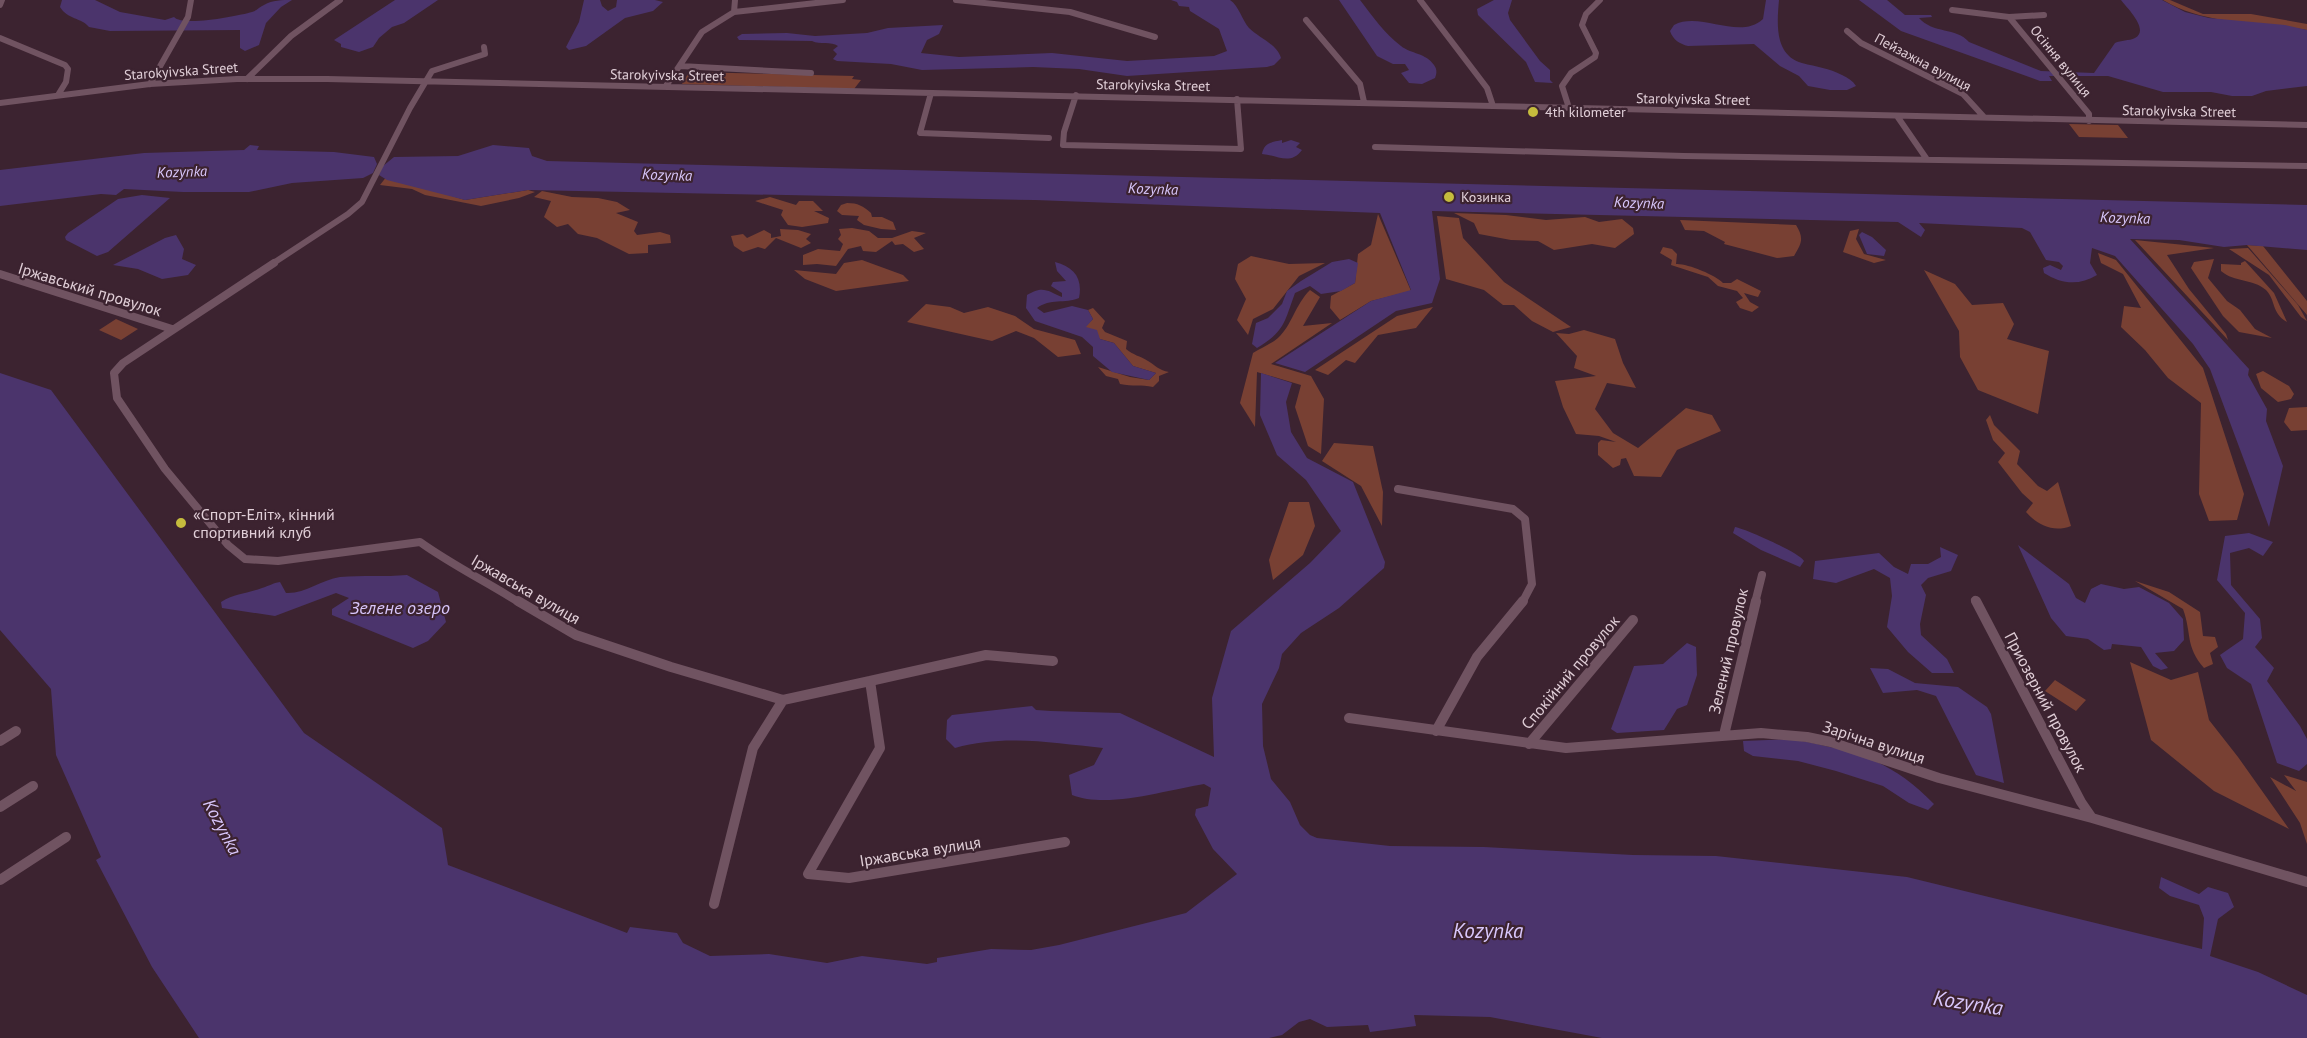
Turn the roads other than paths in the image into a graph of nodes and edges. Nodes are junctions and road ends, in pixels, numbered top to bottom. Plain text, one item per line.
1 (2, 0) edge
2 (192, 0) edge
3 (340, 0) edge
4 (735, 0) edge
5 (843, 0) edge
6 (956, 0) edge
7 (1420, 0) edge
8 (1600, 0) edge
9 (0, 5) edge
10 (1952, 10) dead end
11 (734, 12) junction
12 (2044, 15) dead end
13 (2009, 16) junction
14 (1306, 20) dead end
15 (1847, 31) dead end
16 (1155, 37) dead end
17 (0, 38) edge
18 (484, 47) dead end
19 (680, 66) junction
20 (811, 73) dead end
21 (247, 79) junction
22 (425, 82) junction
23 (150, 84) junction
24 (666, 86) junction
25 (931, 93) junction
26 (58, 95) junction
27 (1076, 95) junction
28 (1237, 99) junction
29 (1364, 102) junction
30 (0, 103) edge
31 (1493, 106) junction
32 (1569, 108) junction
33 (1897, 116) junction
34 (1984, 117) junction
35 (2089, 121) junction
36 (2307, 125) edge
37 (1049, 138) dead end
38 (1375, 147) dead end
39 (1926, 158) dead end
40 (2307, 166) edge
41 (0, 274) edge
42 (172, 329) junction
43 (1398, 489) dead end
44 (1762, 574) dead end
45 (1975, 600) dead end
46 (1633, 620) dead end
47 (1053, 661) dead end
48 (870, 681) junction
49 (783, 700) junction
50 (1349, 718) dead end
51 (16, 731) dead end
52 (1436, 731) junction
53 (1724, 735) junction
54 (0, 741) edge
55 (1529, 744) junction
56 (33, 786) dead end
57 (0, 807) edge
58 (2092, 818) junction
59 (66, 837) dead end
60 (1065, 842) dead end
61 (0, 880) edge
62 (2307, 882) edge
63 (714, 904) dead end

1 - 9 street
2 - 23 street
3 - 21 street
4 - 11 street
5 - 11 street
6 - 16 street
7 - 31 street
8 - 32 street
10 - 13 street
11 - 19 street
12 - 13 street, Осіння вулиця
13 - 35 street, Осіння вулиця
14 - 29 street
15 - 34 street, Пейзажна вулиця
17 - 26 street
18 - 22 street
19 - 20 street
19 - 24 street
21 - 22 street, Starokyivska Street
21 - 23 street, Starokyivska Street
22 - 24 street, Starokyivska Street
22 - 42 street, Іржавська вулиця
23 - 26 street, Starokyivska Street
24 - 25 street, Starokyivska Street
25 - 27 street, Starokyivska Street
25 - 37 street
26 - 30 street, Starokyivska Street
27 - 28 street, Starokyivska Street
27 - 28 street
28 - 29 street, Starokyivska Street
29 - 31 street, Starokyivska Street
31 - 32 street, Starokyivska Street
32 - 33 street, Starokyivska Street
33 - 34 street, Starokyivska Street
33 - 39 street
34 - 35 street, Starokyivska Street
35 - 36 street, Starokyivska Street
38 - 40 street
41 - 42 street, Іржавський провулок
42 - 49 street, Іржавська вулиця
43 - 52 street
44 - 53 street, Зелений провулок
45 - 58 street, Приозерний провулок
46 - 55 street, Спокійний провулок
47 - 48 street
48 - 49 street, Іржавська вулиця
48 - 60 street, Іржавська вулиця
49 - 63 street
50 - 52 street, Зарічна вулиця
51 - 54 street
52 - 55 street, Зарічна вулиця
53 - 55 street, Зарічна вулиця
53 - 58 street, Зарічна вулиця
56 - 57 street
58 - 62 street, Зарічна вулиця
59 - 61 street

